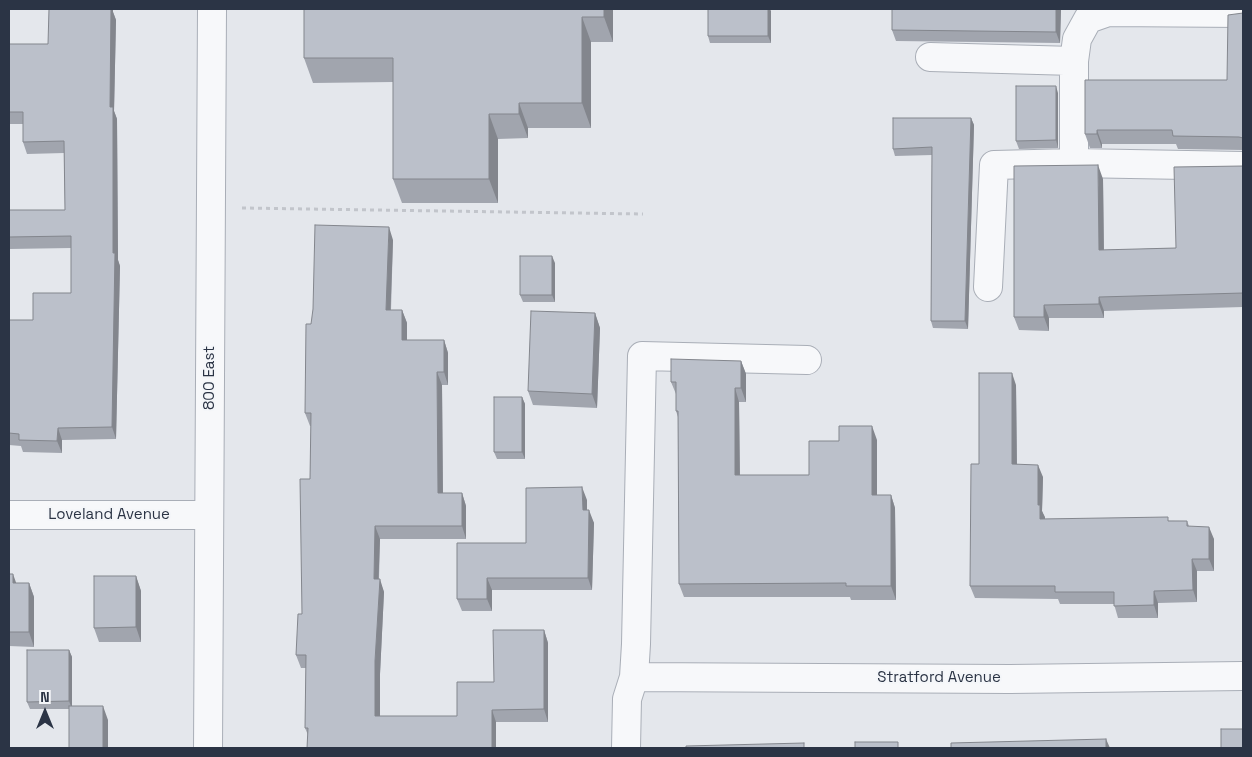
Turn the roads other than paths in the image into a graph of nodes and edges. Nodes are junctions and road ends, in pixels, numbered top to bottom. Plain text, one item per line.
1 (212, 9) edge
2 (1243, 13) edge
3 (930, 57) dead end
4 (1074, 61) junction
5 (1074, 163) junction
6 (1243, 166) edge
7 (988, 287) dead end
8 (806, 360) dead end
9 (9, 515) edge
10 (210, 515) junction
11 (1243, 676) edge
12 (634, 677) junction
13 (208, 748) edge
14 (626, 748) edge

1 - 10 street, 800 East
2 - 4 street
3 - 4 street
4 - 5 street
5 - 6 street
5 - 7 street
8 - 12 street
9 - 10 street, Loveland Avenue
10 - 13 street, 800 East
11 - 12 street, Stratford Avenue
12 - 14 street

